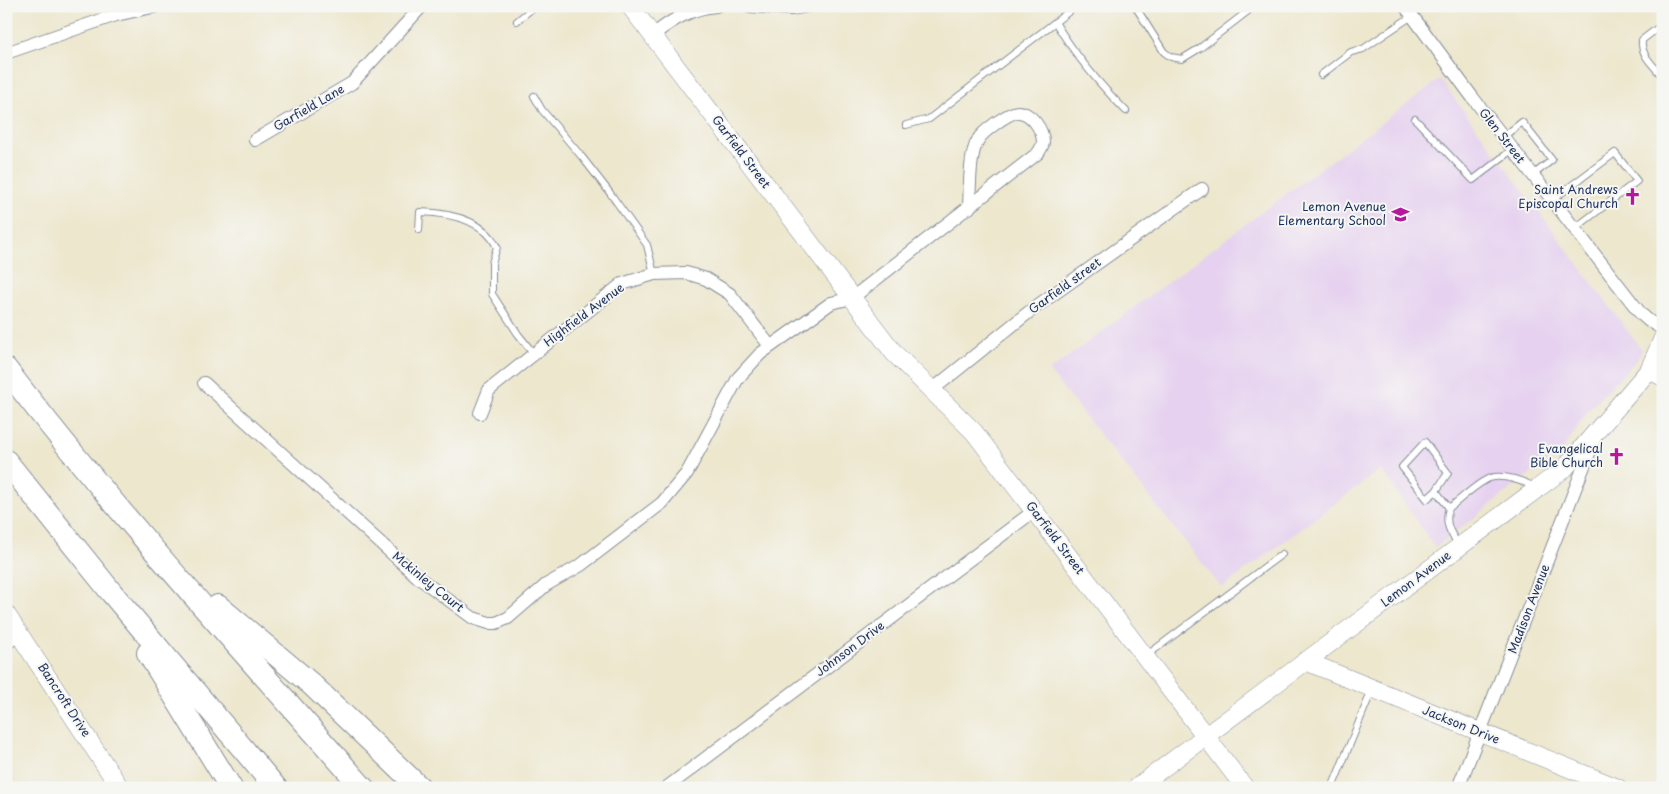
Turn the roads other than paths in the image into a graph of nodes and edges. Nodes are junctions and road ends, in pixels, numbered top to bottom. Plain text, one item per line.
1 (157, 6) edge
2 (422, 6) edge
3 (535, 6) edge
4 (630, 6) edge
5 (716, 6) edge
6 (749, 6) edge
7 (807, 6) edge
8 (1076, 6) edge
9 (1135, 6) edge
10 (1248, 11) dead end
11 (1409, 11) edge
12 (517, 21) dead end
13 (1055, 22) junction
14 (1663, 24) edge
15 (653, 35) junction
16 (6, 53) edge
17 (1321, 75) dead end
18 (1663, 76) edge
19 (534, 96) dead end
20 (1126, 111) dead end
21 (1415, 119) dead end
22 (906, 125) dead end
23 (1503, 137) junction
24 (255, 140) dead end
25 (1513, 149) junction
26 (1532, 175) junction
27 (1202, 189) dead end
28 (1552, 200) junction
29 (968, 208) junction
30 (1574, 228) junction
31 (419, 230) dead end
32 (654, 274) junction
33 (852, 298) junction
34 (1663, 329) edge
35 (1663, 338) edge
36 (770, 346) junction
37 (534, 354) junction
38 (6, 370) edge
39 (1656, 374) edge
40 (204, 383) dead end
41 (932, 390) junction
42 (480, 413) dead end
43 (1599, 429) junction
44 (6, 462) edge
45 (1539, 488) junction
46 (1436, 491) junction
47 (1449, 508) junction
48 (1034, 511) junction
49 (1459, 546) junction
50 (1282, 554) dead end
51 (159, 557) junction
52 (111, 592) junction
53 (6, 614) edge
54 (20, 633) junction
55 (6, 644) edge
56 (1145, 657) junction
57 (1305, 661) junction
58 (1373, 689) junction
59 (1480, 733) junction
60 (1205, 736) junction
61 (120, 788) edge
62 (231, 788) edge
63 (276, 788) edge
64 (363, 788) edge
65 (420, 788) edge
66 (666, 788) edge
67 (1136, 788) edge
68 (1245, 788) edge
69 (1332, 788) edge
70 (1458, 788) edge
71 (1618, 788) edge

1 - 16 street
2 - 24 street, Garfield Lane
3 - 12 lane
4 - 15 street, Garfield Street
5 - 15 street
6 - 7 street
8 - 13 lane
9 - 10 lane
11 - 17 lane
11 - 23 street, Glen Street
13 - 20 lane
13 - 22 lane
14 - 18 lane
15 - 33 street, Garfield Street
19 - 32 lane
21 - 25 lane
23 - 25 street, Glen Street
23 - 26 lane
25 - 26 street, Glen Street
26 - 28 street, Glen Street
27 - 41 street, Garfield street
28 - 30 street, Glen Street
28 - 30 lane
29 - 29 street
29 - 33 street
30 - 34 street, Glen Street
31 - 37 lane
32 - 36 street, Highfield Avenue
32 - 37 street, Highfield Avenue
33 - 36 street
33 - 41 street, Garfield Street
35 - 39 street, Lemon Avenue
36 - 40 street, Mckinley Court
37 - 42 street, Highfield Avenue
38 - 51 highway
39 - 43 street, Lemon Avenue
41 - 48 street, Garfield Street
43 - 45 street, Lemon Avenue
43 - 59 street, Madison Avenue
44 - 52 highway
45 - 47 lane
45 - 49 street, Lemon Avenue
46 - 46 lane
46 - 47 lane
47 - 49 lane
48 - 56 street, Garfield Street
48 - 66 street, Johnson Drive
49 - 57 street, Lemon Avenue
50 - 56 lane
51 - 64 highway
51 - 65 highway
52 - 62 highway
52 - 63 highway
53 - 54 street, Bancroft Drive
54 - 55 street
54 - 61 street, Bancroft Drive
56 - 60 street, Garfield Street
57 - 58 street, Jackson Drive
57 - 60 street, Lemon Avenue
58 - 59 street, Jackson Drive
58 - 69 lane
59 - 70 street, Madison Avenue
59 - 71 street, Jackson Drive
60 - 67 street, Lemon Avenue
60 - 68 street, Garfield Street

